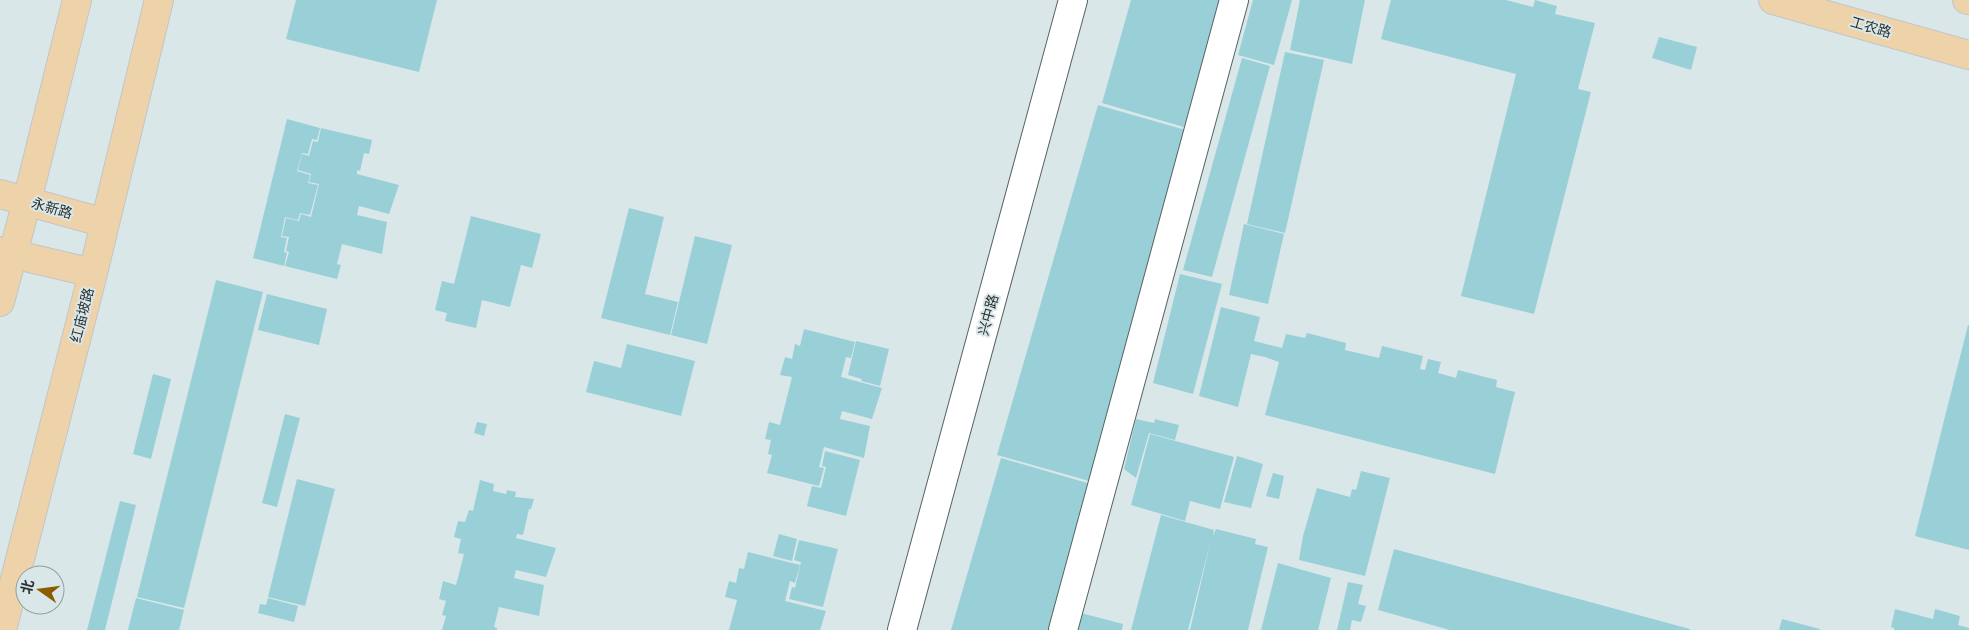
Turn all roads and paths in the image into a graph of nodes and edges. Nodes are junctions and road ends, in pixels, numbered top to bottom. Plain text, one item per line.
1 (77, 0) edge
2 (159, 0) edge
3 (1073, 0) edge
4 (1234, 0) edge
5 (1773, 0) edge
6 (1969, 55) edge
7 (0, 194) edge
8 (27, 200) junction
9 (104, 223) junction
10 (6, 252) edge
11 (93, 273) junction
12 (0, 302) edge
13 (2, 630) edge
14 (902, 630) edge
15 (1063, 630) edge

1 - 8 main road
2 - 9 main road, 红庙坡路
3 - 14 street, 兴中路
4 - 15 street
5 - 6 main road, 工农路
7 - 8 main road, 永新路
8 - 9 main road, 永新路
8 - 10 main road
9 - 11 main road, 红庙坡路
10 - 11 main road
10 - 12 main road
11 - 13 main road, 红庙坡路

